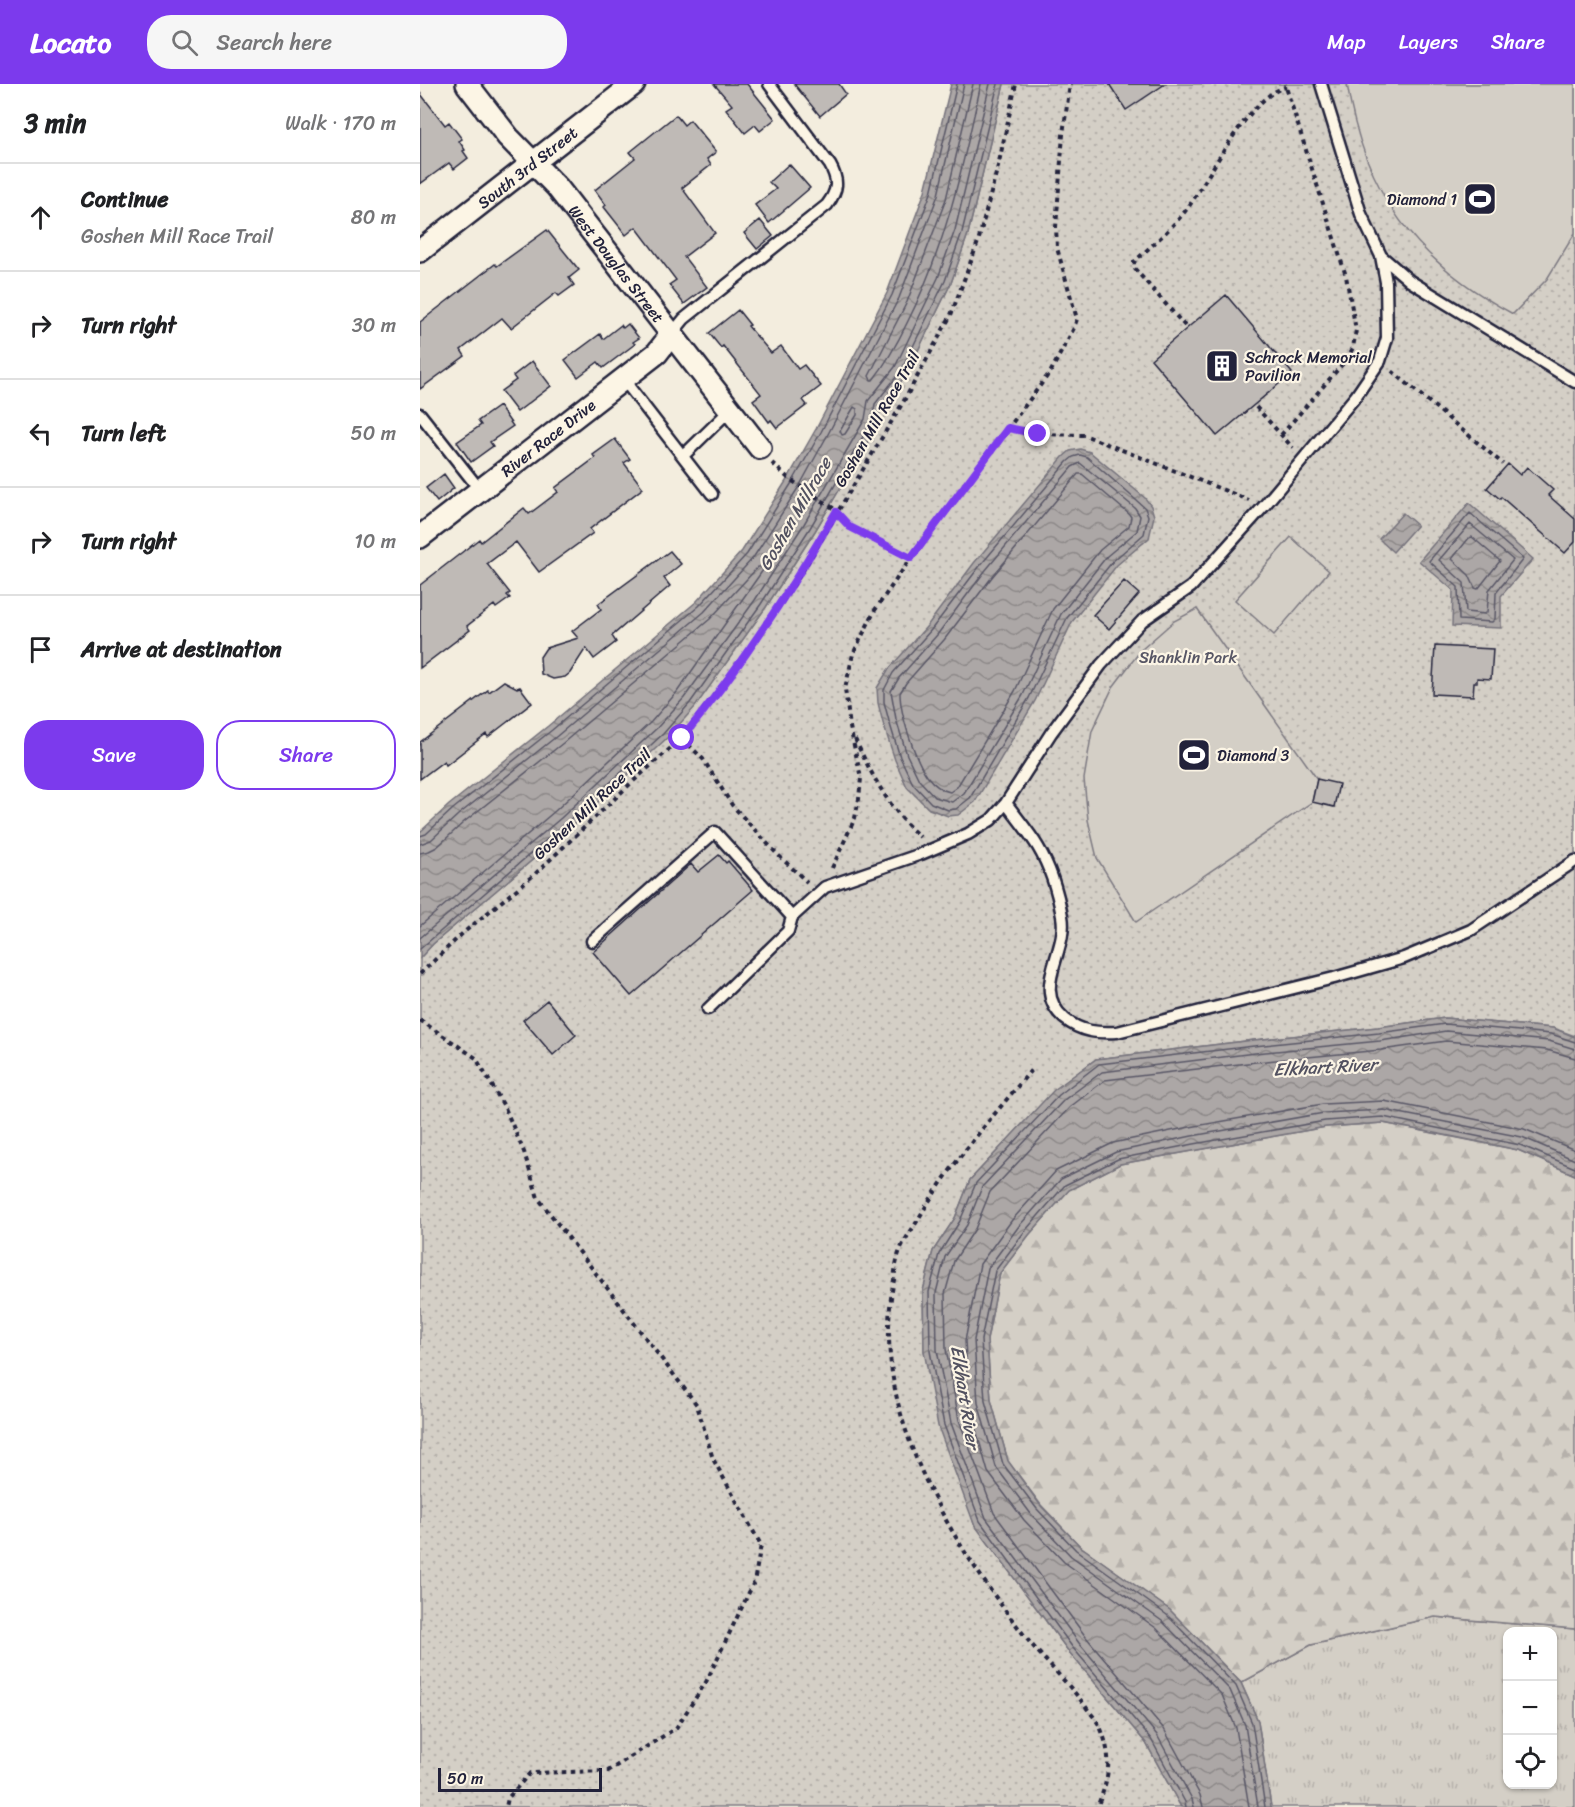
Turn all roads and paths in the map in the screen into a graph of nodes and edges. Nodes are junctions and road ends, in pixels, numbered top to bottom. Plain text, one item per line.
1 (468, 84) edge
2 (634, 84) edge
3 (769, 84) edge
4 (1016, 84) edge
5 (1070, 84) edge
6 (1321, 84) edge
7 (1286, 86) edge
8 (533, 163) junction
9 (420, 251) edge
10 (1381, 256) junction
11 (1185, 326) dead end
12 (671, 335) junction
13 (1380, 361) junction
14 (623, 379) junction
15 (1575, 382) edge
16 (1256, 407) dead end
17 (730, 410) junction
18 (420, 414) edge
19 (1008, 428) junction
20 (760, 448) dead end
21 (683, 456) junction
22 (1503, 464) dead end
23 (782, 473) dead end
24 (480, 490) junction
25 (712, 494) dead end
26 (1264, 506) junction
27 (834, 510) junction
28 (420, 537) edge
29 (911, 558) junction
30 (850, 727) junction
31 (682, 738) junction
32 (1006, 803) junction
33 (935, 848) junction
34 (1575, 861) edge
35 (818, 893) junction
36 (792, 917) junction
37 (592, 940) dead end
38 (420, 974) edge
39 (708, 1010) dead end
40 (420, 1020) edge
41 (1031, 1070) dead end
42 (506, 1807) edge
43 (1097, 1807) edge

1 - 8 street, West Douglas Street
2 - 8 street, South 3rd Street
3 - 12 lane
4 - 27 path, Goshen Mill Race Trail
5 - 19 path
6 - 10 lane
7 - 11 path
7 - 16 path
8 - 9 street, South 3rd Street
8 - 12 street, West Douglas Street
10 - 13 lane
10 - 15 lane
12 - 14 street, River Race Drive
12 - 17 street, West Douglas Street
13 - 22 path
13 - 26 lane
14 - 21 lane
14 - 24 street, River Race Drive
17 - 20 street, West Douglas Street
17 - 21 lane
18 - 24 lane
19 - 26 path
19 - 29 path
21 - 25 lane
23 - 27 path
24 - 28 street, River Race Drive
26 - 32 lane
27 - 29 path
27 - 31 path, Goshen Mill Race Trail
29 - 30 path
30 - 33 path
30 - 35 path
31 - 35 path
31 - 38 path, Goshen Mill Race Trail
32 - 33 lane
32 - 34 lane
33 - 35 lane
35 - 36 lane
36 - 37 lane
36 - 39 lane
40 - 42 path
41 - 43 path

